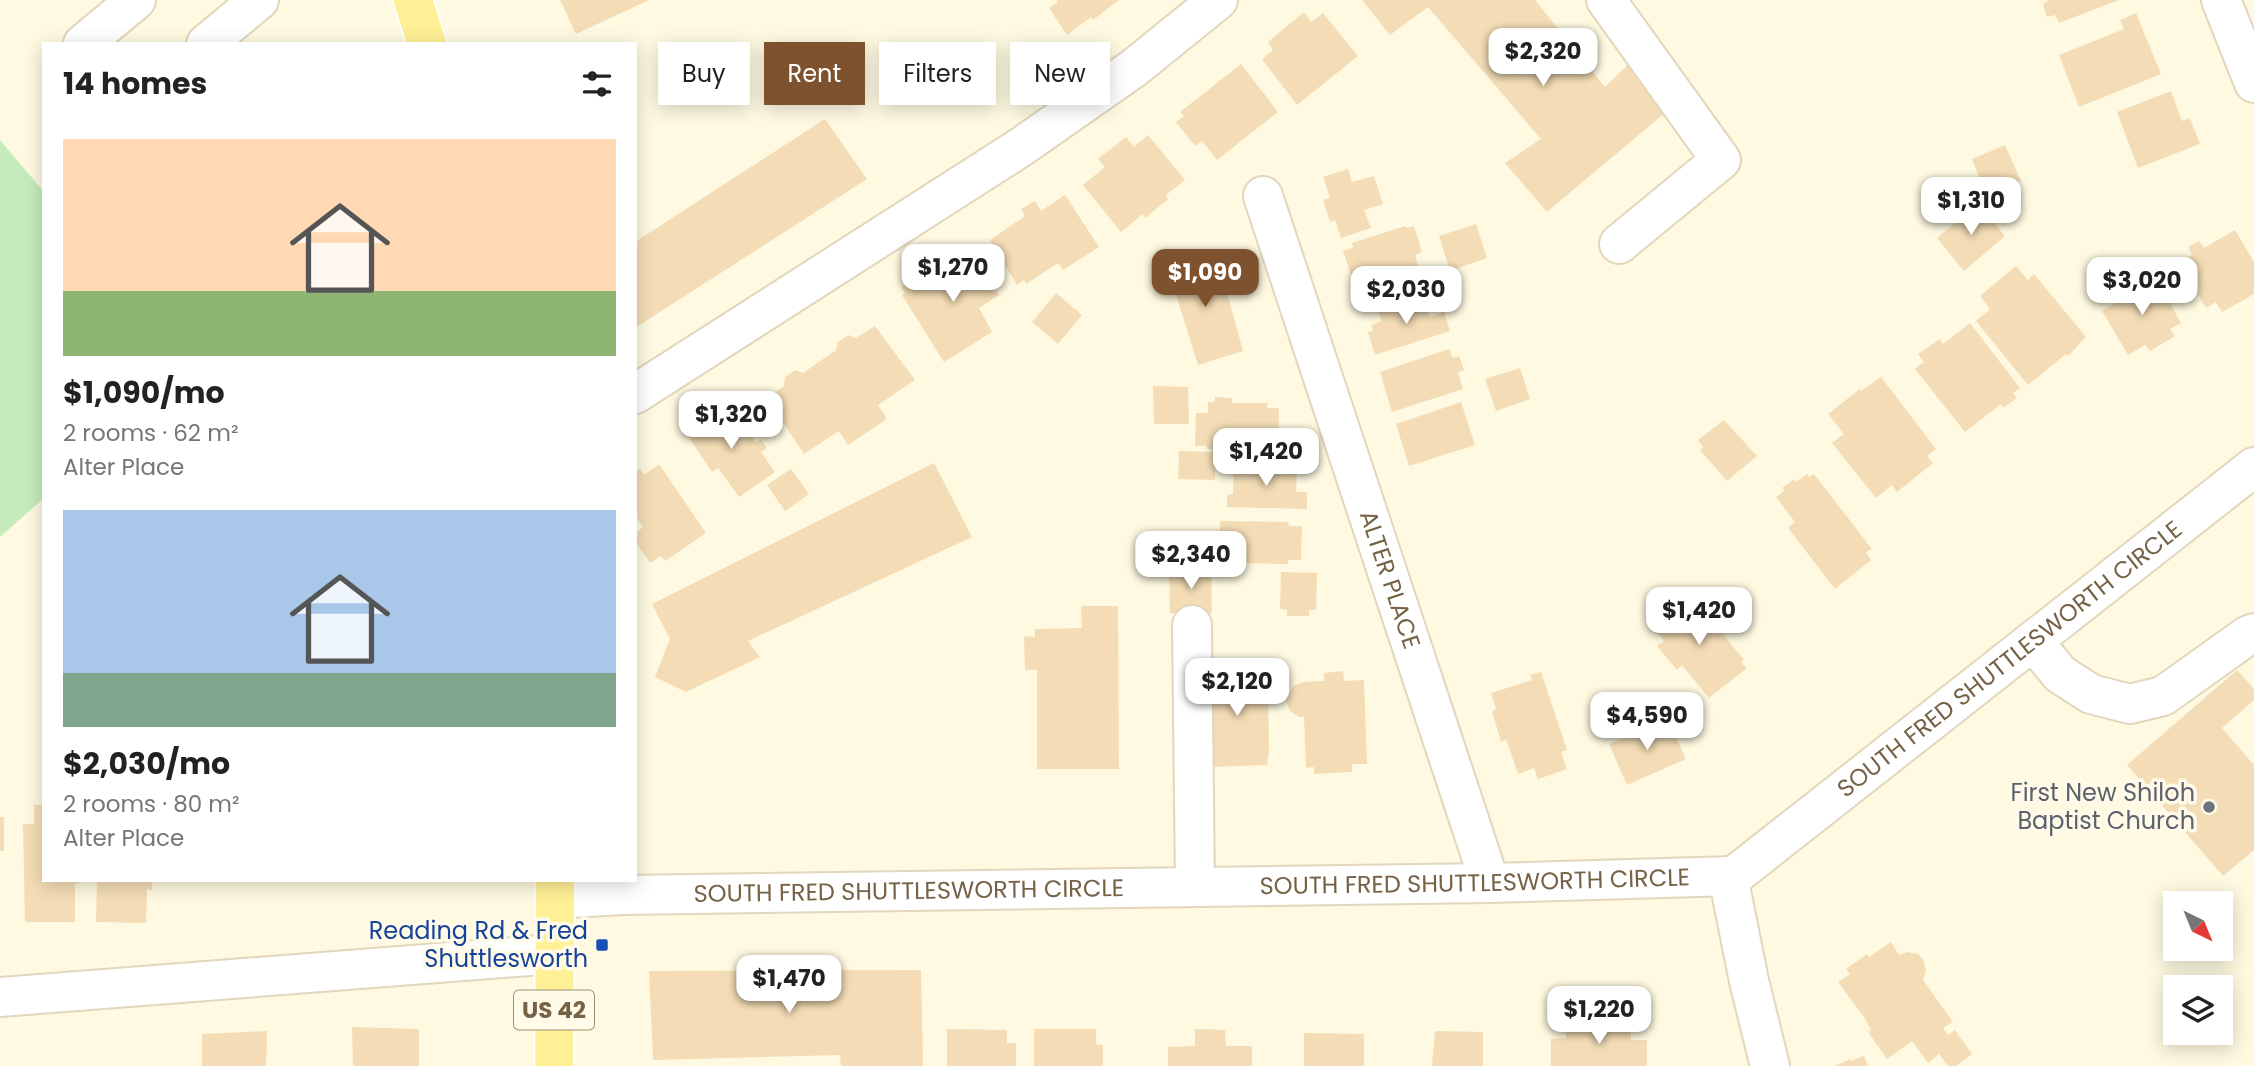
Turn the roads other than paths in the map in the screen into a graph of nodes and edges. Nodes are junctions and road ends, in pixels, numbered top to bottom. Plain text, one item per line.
1 (136, 0) edge
2 (259, 0) edge
3 (413, 0) edge
4 (1218, 0) edge
5 (1606, 0) edge
6 (2221, 0) edge
7 (85, 42) edge
8 (208, 42) edge
9 (426, 42) edge
10 (2254, 83) edge
11 (1263, 196) dead end
12 (1619, 244) dead end
13 (637, 393) edge
14 (2254, 467) edge
15 (1192, 625) dead end
16 (2254, 633) edge
17 (2033, 641) junction
18 (1728, 876) junction
19 (1490, 883) junction
20 (1195, 887) junction
21 (555, 889) edge
22 (554, 954) junction
23 (0, 997) edge
24 (554, 1066) edge
25 (1770, 1066) edge

1 - 7 street
2 - 8 street
3 - 9 main road
4 - 13 street
5 - 12 street
6 - 10 street
11 - 19 street, ALTER PLACE
14 - 17 street, SOUTH FRED SHUTTLESWORTH CIRCLE
15 - 20 street
16 - 17 street
17 - 18 street, SOUTH FRED SHUTTLESWORTH CIRCLE
18 - 19 street, SOUTH FRED SHUTTLESWORTH CIRCLE
18 - 25 street
19 - 20 street, SOUTH FRED SHUTTLESWORTH CIRCLE
20 - 21 street, SOUTH FRED SHUTTLESWORTH CIRCLE
21 - 22 main road, US 42
22 - 23 street
22 - 24 main road, US 42

